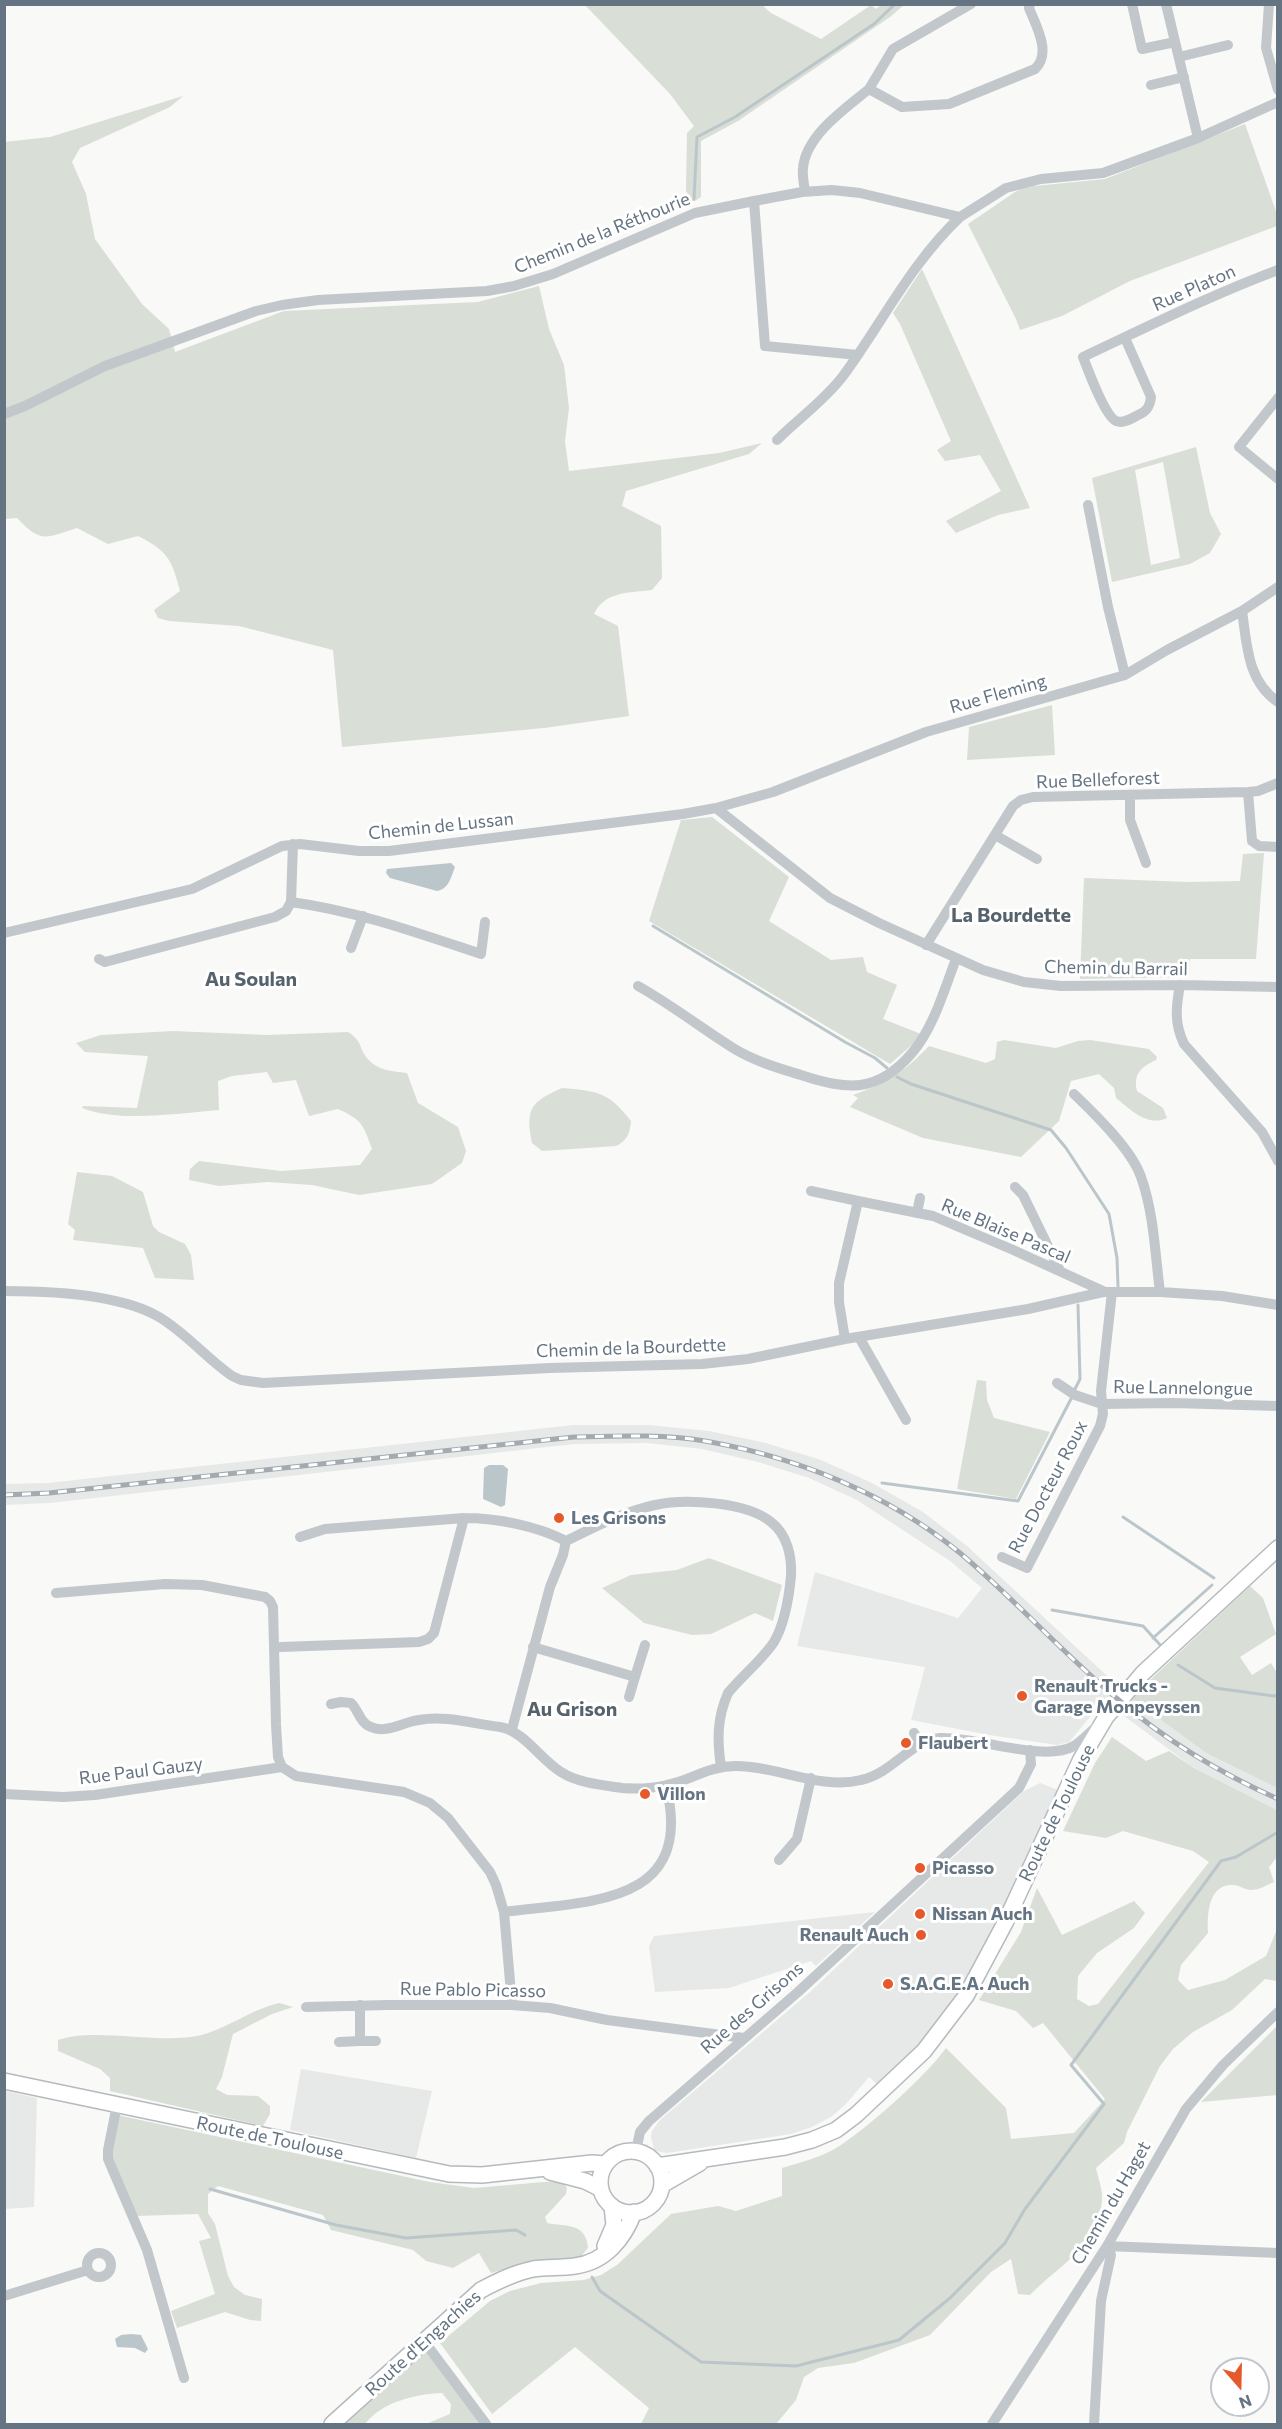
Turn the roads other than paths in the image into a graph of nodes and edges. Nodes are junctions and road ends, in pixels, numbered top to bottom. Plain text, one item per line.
1 (971, 4) edge
2 (1132, 4) edge
3 (1166, 4) edge
4 (1269, 4) edge
5 (1027, 6) edge
6 (1175, 42) junction
7 (1228, 45) dead end
8 (1179, 57) junction
9 (1184, 77) junction
10 (1151, 85) dead end
11 (869, 89) junction
12 (1278, 90) edge
13 (1278, 102) edge
14 (1198, 138) junction
15 (805, 192) junction
16 (754, 201) junction
17 (960, 218) junction
18 (1278, 270) edge
19 (1125, 338) junction
20 (858, 355) junction
21 (1278, 398) edge
22 (4, 414) edge
23 (777, 440) dead end
24 (1278, 479) edge
25 (1088, 505) dead end
26 (1278, 587) edge
27 (1242, 611) junction
28 (1125, 675) junction
29 (1278, 702) edge
30 (1278, 783) edge
31 (1248, 792) junction
32 (1130, 795) junction
33 (716, 808) junction
34 (994, 835) junction
35 (293, 844) junction
36 (1278, 847) edge
37 (1037, 859) dead end
38 (1146, 863) dead end
39 (291, 902) junction
40 (363, 916) junction
41 (484, 922) dead end
42 (4, 933) edge
43 (926, 945) junction
44 (351, 948) dead end
45 (99, 959) dead end
46 (956, 959) junction
47 (1180, 985) junction
48 (638, 986) dead end
49 (1278, 987) edge
50 (1074, 1094) dead end
51 (1273, 1140) edge
52 (1278, 1161) edge
53 (1015, 1187) dead end
54 (811, 1191) dead end
55 (920, 1198) dead end
56 (858, 1201) junction
57 (917, 1213) junction
58 (1060, 1271) junction
59 (4, 1291) edge
60 (1108, 1292) junction
61 (1160, 1292) junction
62 (1278, 1305) edge
63 (859, 1336) junction
64 (845, 1339) junction
65 (1057, 1383) dead end
66 (1102, 1404) junction
67 (1278, 1406) edge
68 (906, 1420) dead end
69 (464, 1518) junction
70 (300, 1537) dead end
71 (566, 1541) junction
72 (1278, 1548) edge
73 (1002, 1557) dead end
74 (56, 1593) dead end
75 (645, 1645) dead end
76 (281, 1647) dead end
77 (533, 1647) junction
78 (635, 1677) junction
79 (629, 1697) dead end
80 (331, 1704) dead end
81 (1106, 1717) junction
82 (512, 1729) junction
83 (914, 1733) dead end
84 (921, 1744) junction
85 (1030, 1750) junction
86 (282, 1767) junction
87 (721, 1767) junction
88 (811, 1778) junction
89 (666, 1786) junction
90 (4, 1794) edge
91 (779, 1860) dead end
92 (504, 1912) junction
93 (360, 2005) junction
94 (512, 2005) junction
95 (306, 2007) dead end
96 (1278, 2012) edge
97 (744, 2038) junction
98 (360, 2041) junction
99 (376, 2041) dead end
100 (339, 2042) dead end
101 (4, 2081) edge
102 (117, 2105) junction
103 (636, 2151) junction
104 (708, 2158) junction
105 (606, 2164) junction
106 (657, 2166) junction
107 (538, 2170) junction
108 (662, 2185) junction
109 (601, 2189) junction
110 (612, 2206) junction
111 (634, 2212) junction
112 (1107, 2246) junction
113 (1278, 2253) edge
114 (592, 2262) junction
115 (88, 2270) dead end
116 (4, 2296) edge
117 (424, 2341) junction
118 (184, 2378) dead end
119 (332, 2424) edge
120 (486, 2424) edge
121 (992, 2424) edge
122 (1094, 2424) edge

1 - 11 street
2 - 6 street
3 - 6 street
4 - 12 street
5 - 11 street
6 - 8 street
7 - 8 street
8 - 9 street
9 - 10 street
9 - 14 street
11 - 15 street
13 - 14 street
14 - 17 street
15 - 16 street, Chemin de la Réthourie
15 - 17 street, Chemin de la Réthourie
16 - 20 street
16 - 22 street, Chemin de la Réthourie
17 - 20 street
18 - 19 street, Rue Platon
19 - 19 street, Rue Platon
20 - 23 street
21 - 24 street
25 - 28 street
26 - 27 street, Rue Fleming
27 - 28 street, Rue Fleming
27 - 29 street
28 - 33 street, Rue Fleming
30 - 31 street, Rue Belleforest
31 - 32 street, Rue Belleforest
31 - 36 street
32 - 34 street, Rue Belleforest
32 - 38 street
33 - 35 street, Chemin de Lussan
33 - 43 street, Chemin du Barrail
34 - 37 street
34 - 43 street, Rue Belleforest
35 - 39 street
35 - 42 street, Chemin de Lussan
39 - 40 street
39 - 45 street
40 - 41 street
40 - 44 street
43 - 46 street, Chemin du Barrail
46 - 47 street, Chemin du Barrail
46 - 48 street
47 - 49 street, Chemin du Barrail
47 - 51 street
50 - 61 street
51 - 52 street
53 - 58 street
54 - 56 street, Rue Blaise Pascal
55 - 57 street
56 - 57 street, Rue Blaise Pascal
56 - 64 street
57 - 58 street, Rue Blaise Pascal
58 - 60 street, Rue Blaise Pascal
59 - 64 street, Chemin de la Bourdette
60 - 61 street, Chemin de la Bourdette
60 - 63 street, Chemin de la Bourdette
60 - 66 street, Rue Docteur Roux
61 - 62 street, Chemin de la Bourdette
63 - 64 street, Chemin de la Bourdette
63 - 68 street
65 - 66 street, Rue Lannelongue
66 - 67 street, Rue Lannelongue
66 - 73 street, Rue Docteur Roux
69 - 70 street
69 - 71 street
69 - 76 street
71 - 77 street
71 - 87 street
72 - 81 main road, Route de Toulouse
74 - 86 street
75 - 78 street
77 - 78 street
77 - 82 street
78 - 79 street
80 - 82 street
81 - 85 street
81 - 104 main road, Route de Toulouse
82 - 89 street
83 - 84 street
84 - 85 street
84 - 88 street
85 - 97 street, Rue des Grisons
86 - 90 street, Rue Paul Gauzy
86 - 92 street
87 - 88 street
87 - 89 street
88 - 91 street
89 - 92 street
92 - 94 street
93 - 94 street, Rue Pablo Picasso
93 - 95 street, Rue Pablo Picasso
93 - 98 street
94 - 97 street, Rue Pablo Picasso
96 - 112 street, Chemin du Haget
97 - 103 street, Rue des Grisons
98 - 99 street
98 - 100 street
101 - 102 main road, Route de Toulouse
102 - 107 main road, Route de Toulouse
102 - 118 street
103 - 105 main road
103 - 106 main road
104 - 106 main road, Route de Toulouse
104 - 108 main road, Route de Toulouse
105 - 107 main road, Route de Toulouse
105 - 109 main road
106 - 108 main road
107 - 109 main road, Route de Toulouse
108 - 111 main road
109 - 110 main road
110 - 111 main road
110 - 114 main road
111 - 114 main road, Route d'Engachies
112 - 113 street
112 - 121 street, Chemin du Haget
112 - 122 street
114 - 117 main road, Route d'Engachies
115 - 116 street
117 - 119 main road, Route d'Engachies
117 - 120 street

